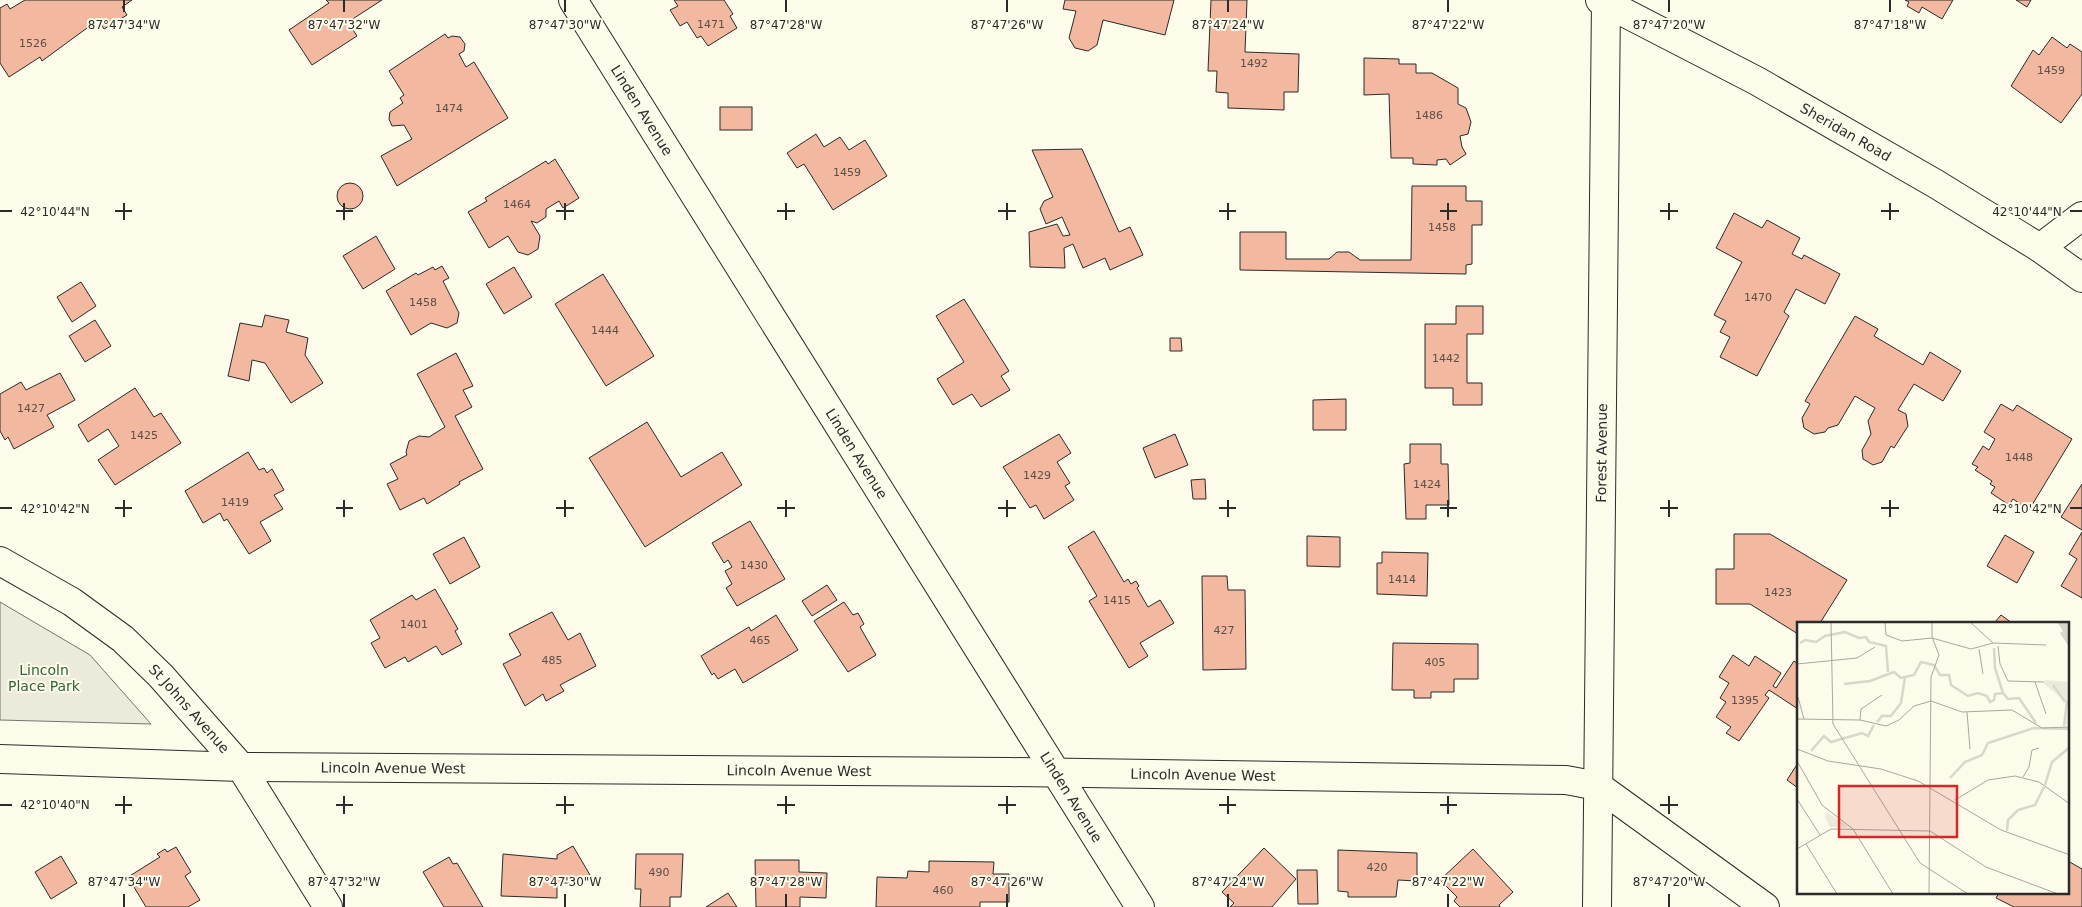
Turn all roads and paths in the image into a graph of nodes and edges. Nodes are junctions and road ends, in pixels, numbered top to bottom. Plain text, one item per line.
1 (573, 0) edge
2 (1604, 1) edge
3 (2082, 216) edge
4 (2040, 248) junction
5 (2082, 278) edge
6 (0, 561) edge
7 (0, 759) edge
8 (241, 767) junction
9 (1057, 772) junction
10 (1598, 786) junction
11 (328, 907) edge
12 (1140, 907) edge
13 (1596, 907) edge
14 (1764, 907) edge

1 - 9 street, Linden Avenue
2 - 4 street, Sheridan Road
2 - 10 street, Forest Avenue
3 - 4 street
4 - 5 street, Sheridan Road
6 - 8 street, St Johns Avenue
7 - 8 street, Lincoln Avenue West
8 - 9 street, Lincoln Avenue West
8 - 11 street, St Johns Avenue
9 - 10 street, Lincoln Avenue West
9 - 12 street, Linden Avenue
10 - 13 street, Forest Avenue
10 - 14 street

